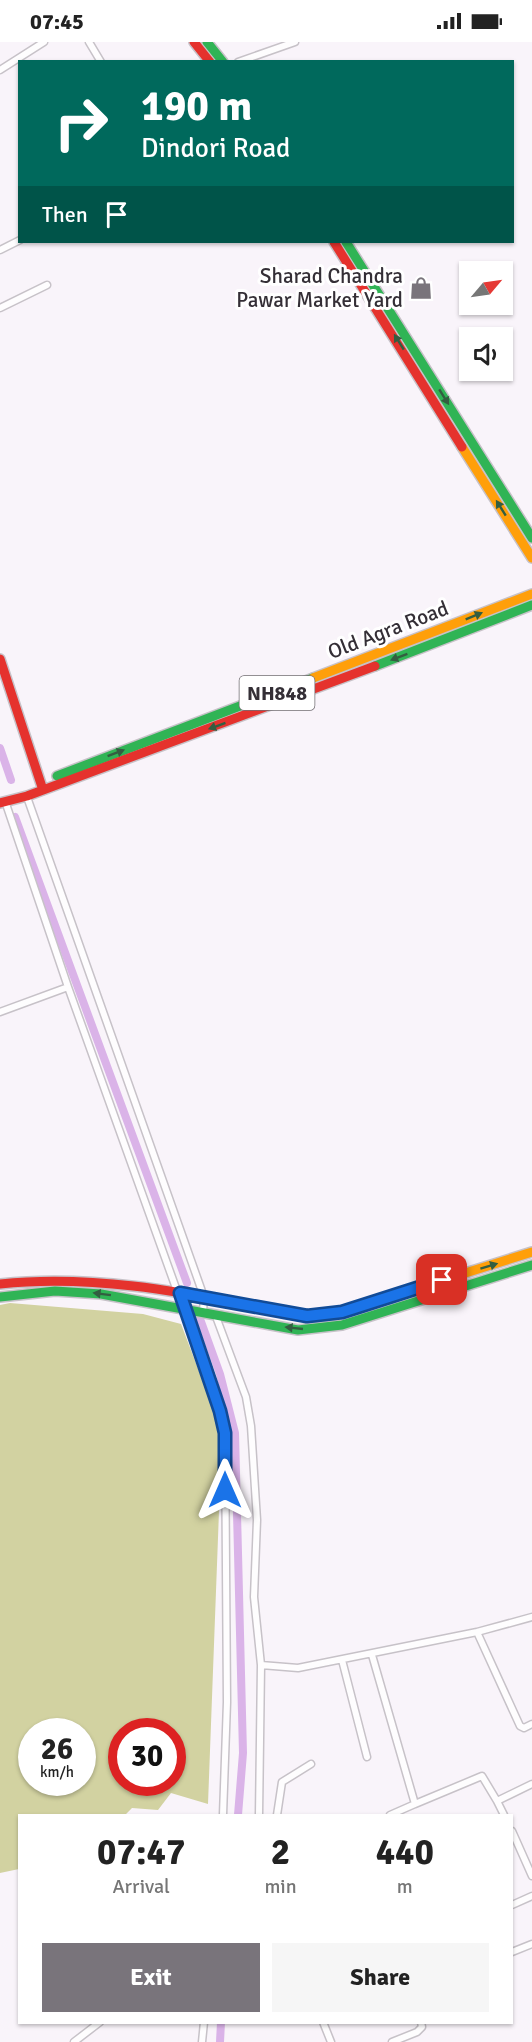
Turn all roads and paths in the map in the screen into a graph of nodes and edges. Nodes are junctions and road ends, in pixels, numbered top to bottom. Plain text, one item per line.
1 (44, 42) edge
2 (89, 42) edge
3 (194, 42) edge
4 (207, 42) edge
5 (295, 42) edge
6 (100, 60) edge
7 (208, 60) edge
8 (221, 60) edge
9 (244, 60) edge
10 (0, 70) edge
11 (18, 241) edge
12 (335, 243) edge
13 (347, 243) edge
14 (0, 250) edge
15 (47, 285) dead end
16 (0, 308) edge
17 (384, 310) junction
18 (532, 538) edge
19 (532, 558) edge
20 (532, 594) edge
21 (532, 605) edge
22 (0, 659) edge
23 (43, 786) junction
24 (27, 796) junction
25 (2, 802) edge
26 (68, 987) junction
27 (0, 1012) edge
28 (532, 1252) edge
29 (532, 1265) edge
30 (0, 1284) edge
31 (180, 1293) junction
32 (0, 1297) edge
33 (204, 1297) junction
34 (185, 1308) junction
35 (203, 1312) junction
36 (215, 1314) junction
37 (532, 1617) edge
38 (477, 1632) junction
39 (372, 1655) junction
40 (342, 1660) junction
41 (261, 1665) junction
42 (532, 1724) edge
43 (367, 1757) dead end
44 (311, 1764) dead end
45 (532, 1784) edge
46 (498, 1801) junction
47 (415, 1804) junction
48 (222, 1814) edge
49 (259, 1814) edge
50 (277, 1814) edge
51 (392, 1814) edge
52 (504, 1814) edge
53 (513, 1833) edge
54 (532, 1876) edge
55 (532, 1896) edge
56 (513, 1905) edge
57 (532, 1944) edge
58 (513, 1952) edge
59 (97, 2024) edge
60 (204, 2024) edge
61 (324, 2024) edge
62 (422, 2024) edge
63 (74, 2042) edge
64 (202, 2042) edge
65 (331, 2042) edge
66 (392, 2042) edge

1 - 10 street
2 - 6 street
3 - 7 main road
4 - 8 main road
5 - 9 street
11 - 14 street
12 - 17 main road
13 - 17 main road
15 - 16 street
17 -> 18 main road
19 -> 17 main road
23 -> 20 main road, Old Agra Road / NH848
21 -> 23 main road, NH848
22 - 23 main road
23 - 24 main road, NH848
24 - 25 main road, NH848
24 - 33 street
25 - 26 street
26 - 27 street
26 - 31 street
33 -> 28 main road
29 -> 36 main road
30 - 31 main road
31 - 33 main road
31 - 34 street
34 -> 32 main road
33 - 35 street
34 - 35 main road
34 - 48 street
35 - 36 main road
36 - 41 street
37 - 38 street
38 - 39 street
38 - 42 street
39 - 40 street
39 - 47 street
40 - 41 street
40 - 43 street
41 - 49 street
44 - 50 street
45 - 46 street
46 - 47 street
46 - 52 street
47 - 51 street
53 - 54 street
55 - 56 street
57 - 58 street
59 - 63 street
60 - 64 street
61 - 65 street
62 - 66 street

